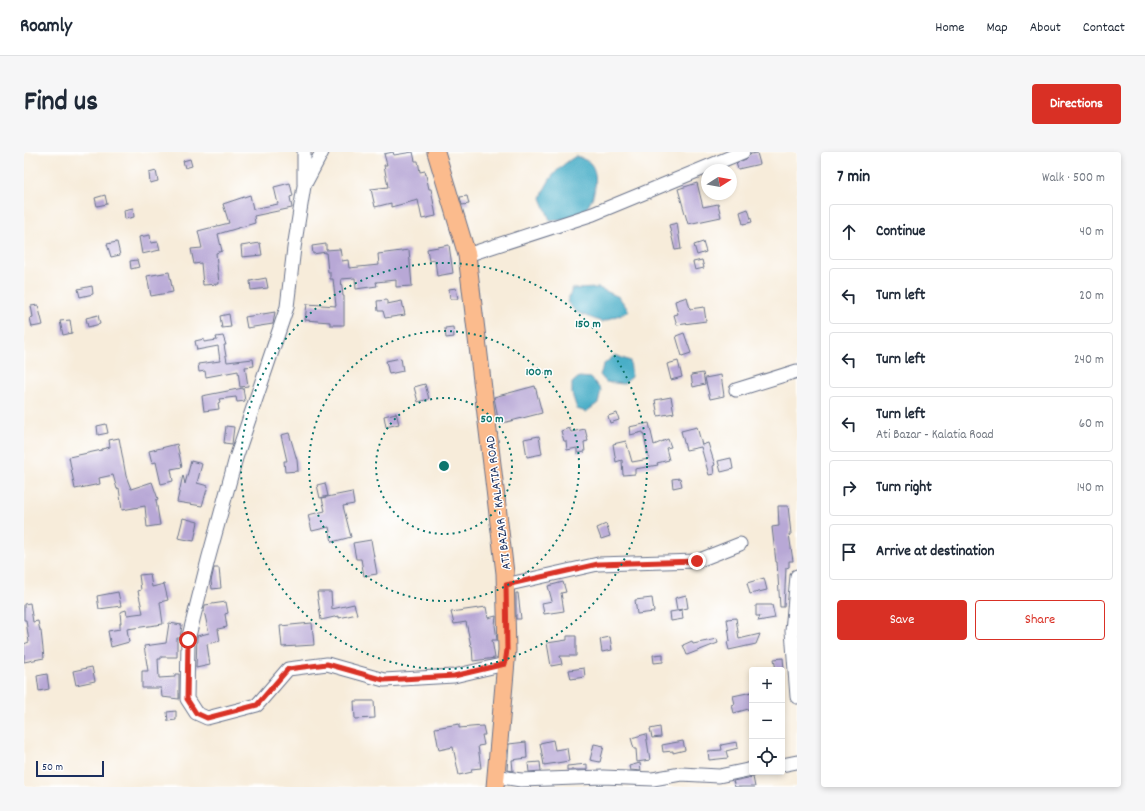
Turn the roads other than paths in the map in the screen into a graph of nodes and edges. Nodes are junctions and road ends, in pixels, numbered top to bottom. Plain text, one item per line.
1 (304, 152) edge
2 (322, 152) edge
3 (436, 152) edge
4 (743, 152) edge
5 (304, 186) junction
6 (467, 256) junction
7 (797, 371) edge
8 (736, 390) dead end
9 (740, 544) dead end
10 (797, 576) edge
11 (506, 585) junction
12 (505, 664) junction
13 (797, 697) edge
14 (797, 762) edge
15 (785, 764) edge
16 (749, 770) edge
17 (495, 782) edge

1 - 5 street
2 - 5 street
3 - 6 main road, ATI BAZAR - KALATIA ROAD
4 - 6 street
5 - 12 street
6 - 11 main road, ATI BAZAR - KALATIA ROAD
7 - 8 street
9 - 11 street
10 - 13 street
11 - 12 main road, ATI BAZAR - KALATIA ROAD
12 - 17 main road, ATI BAZAR - KALATIA ROAD
14 - 15 street
16 - 17 street

